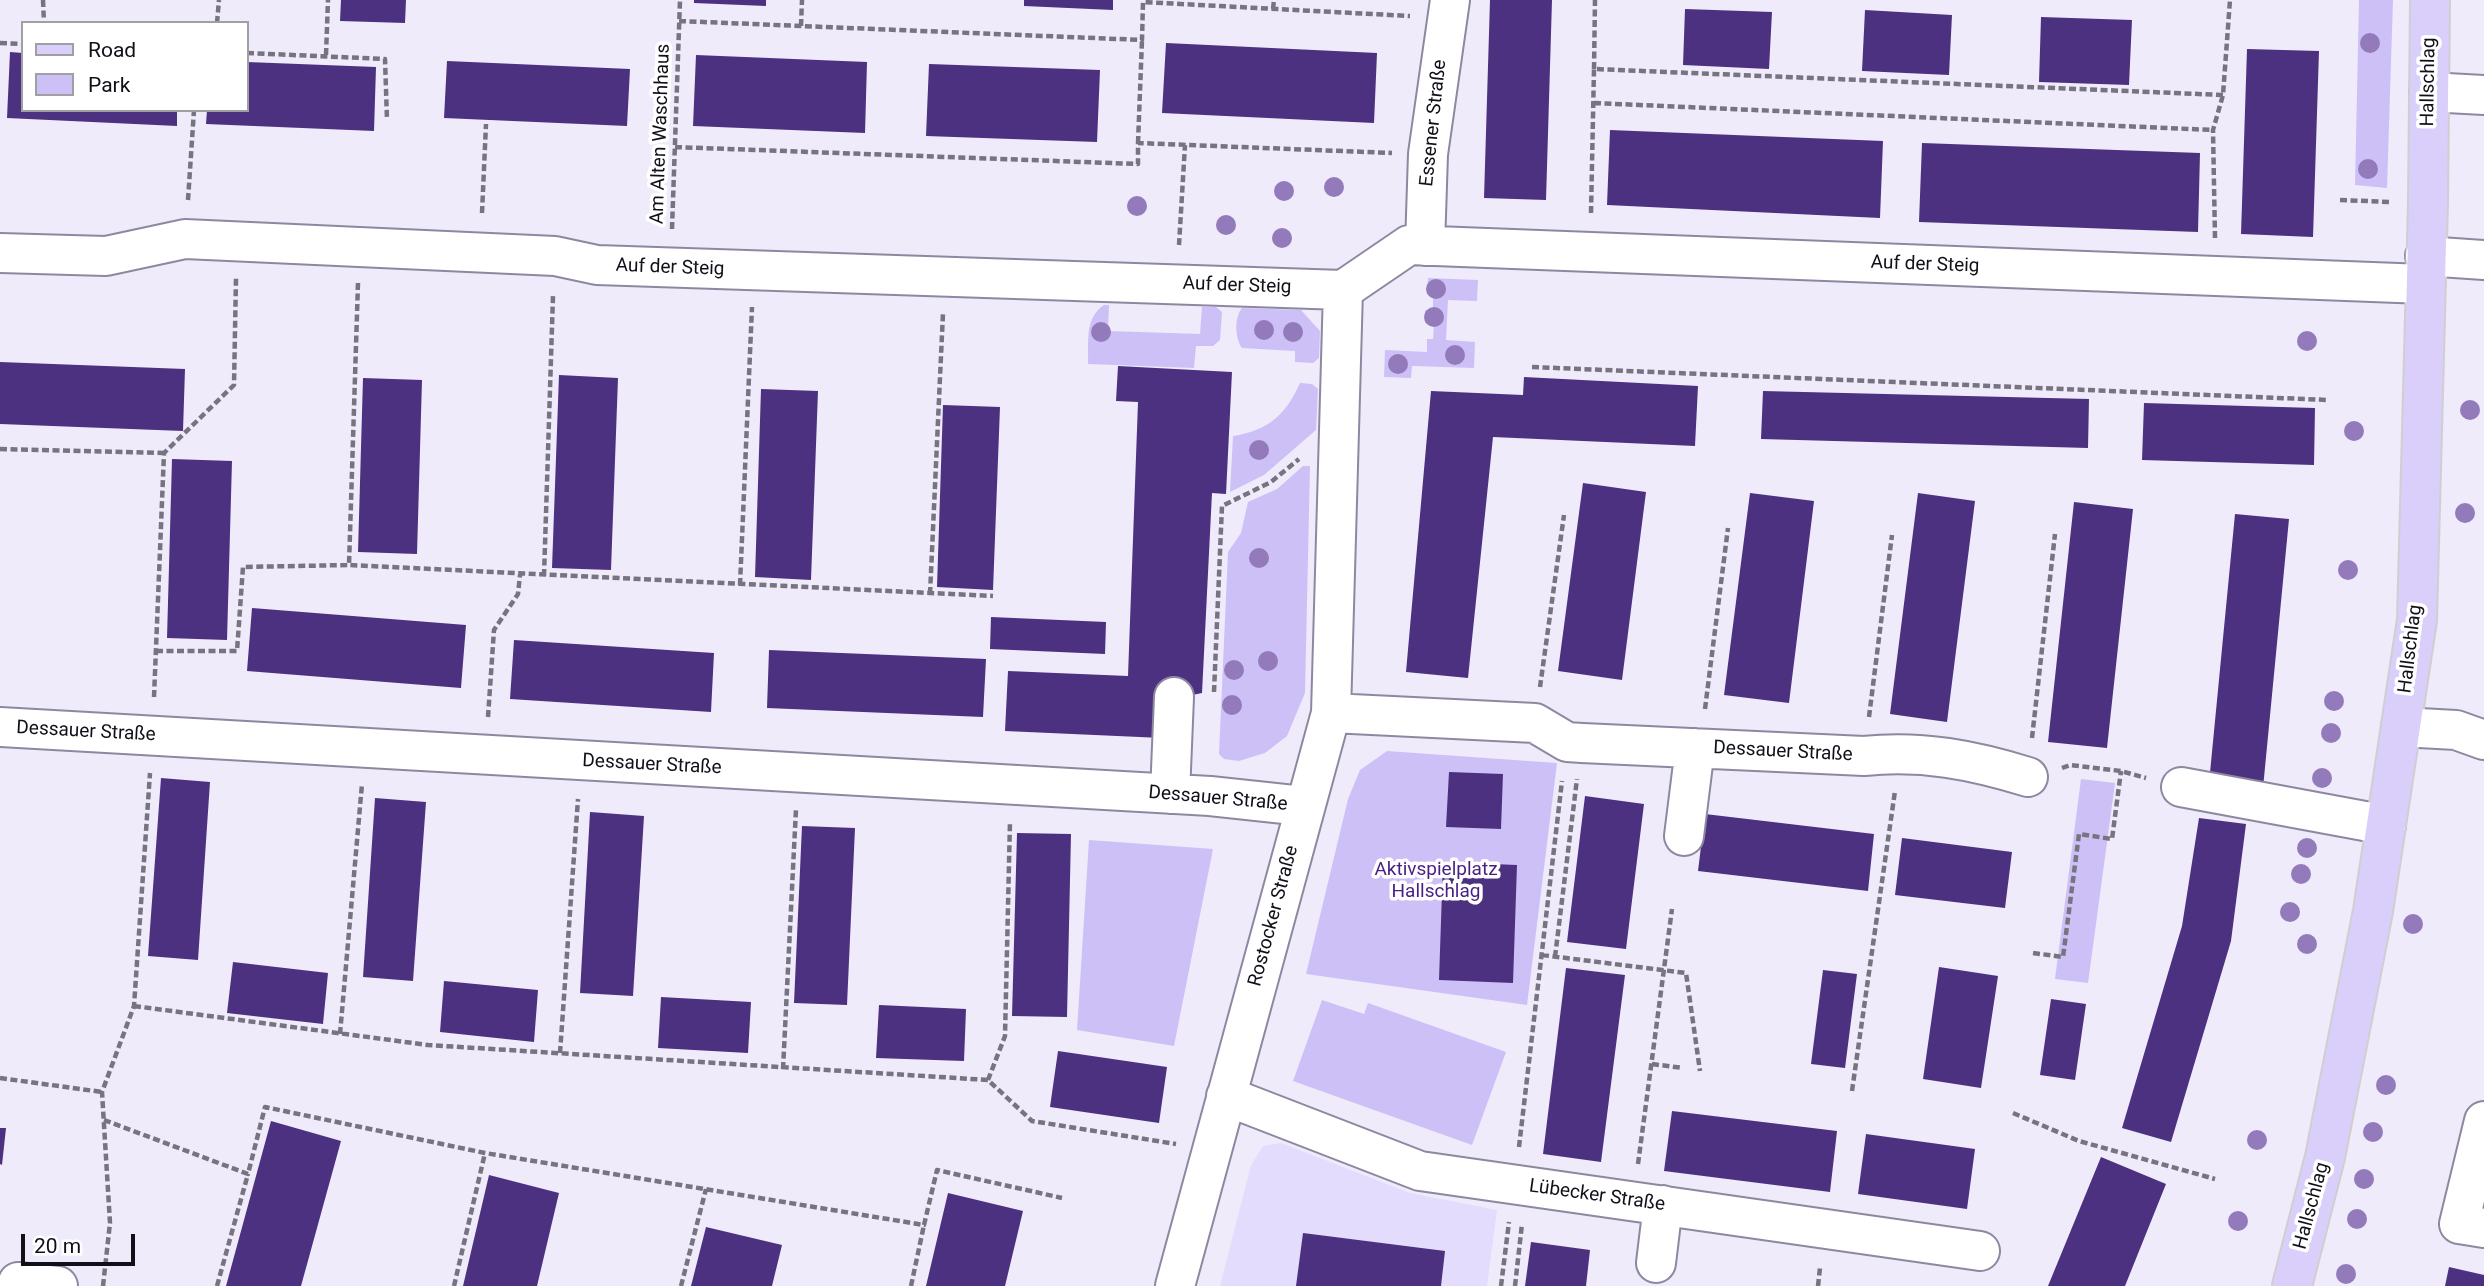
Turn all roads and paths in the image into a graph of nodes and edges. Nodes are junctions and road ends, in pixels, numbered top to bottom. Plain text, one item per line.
1 (43, 0) edge
2 (219, 0) edge
3 (328, 0) edge
4 (680, 0) edge
5 (802, 0) edge
6 (1274, 0) edge
7 (1595, 0) edge
8 (2230, 0) edge
9 (2430, 0) edge
10 (1273, 9) junction
11 (1448, 9) edge
12 (44, 21) edge
13 (216, 21) edge
14 (679, 21) junction
15 (802, 26) junction
16 (1142, 40) junction
17 (0, 44) edge
18 (21, 44) edge
19 (248, 52) edge
20 (326, 55) junction
21 (1594, 69) junction
22 (2429, 92) junction
23 (2223, 95) junction
24 (2484, 95) edge
25 (1594, 103) junction
26 (194, 112) edge
27 (387, 120) dead end
28 (486, 124) dead end
29 (2213, 130) junction
30 (1138, 143) junction
31 (1185, 145) junction
32 (675, 148) junction
33 (1428, 154) junction
34 (2340, 200) dead end
35 (2428, 203) junction
36 (1591, 214) dead end
37 (185, 239) junction
38 (2215, 242) dead end
39 (1425, 246) junction
40 (360, 247) junction
41 (0, 253) edge
42 (481, 253) junction
43 (555, 256) junction
44 (2484, 260) edge
45 (671, 268) junction
46 (2425, 270) junction
47 (754, 271) junction
48 (945, 278) junction
49 (1177, 285) junction
50 (1343, 290) junction
51 (234, 310) dead end
52 (1532, 367) dead end
53 (2328, 400) dead end
54 (0, 449) edge
55 (164, 453) junction
56 (1296, 459) dead end
57 (1564, 515) dead end
58 (1728, 528) dead end
59 (2055, 534) dead end
60 (1892, 535) dead end
61 (349, 565) junction
62 (520, 575) junction
63 (544, 576) junction
64 (740, 585) junction
65 (930, 594) junction
66 (993, 596) dead end
67 (156, 651) junction
68 (1214, 695) dead end
69 (1174, 697) dead end
70 (1331, 713) junction
71 (0, 727) edge
72 (2400, 727) junction
73 (1551, 732) junction
74 (153, 736) junction
75 (2484, 740) edge
76 (365, 748) junction
77 (1697, 748) junction
78 (485, 755) junction
79 (1864, 756) junction
80 (581, 761) junction
81 (2070, 765) dead end
82 (797, 773) junction
83 (2028, 777) joint
84 (1010, 786) junction
85 (2181, 787) dead end
86 (1576, 791) dead end
87 (1170, 794) junction
88 (1303, 806) junction
89 (2386, 825) junction
90 (1684, 836) dead end
91 (1889, 837) dead end
92 (1672, 909) dead end
93 (2033, 953) dead end
94 (1542, 955) junction
95 (1555, 957) junction
96 (1664, 970) junction
97 (134, 1006) junction
98 (340, 1034) junction
99 (560, 1052) junction
100 (1652, 1064) junction
101 (1683, 1068) dead end
102 (783, 1069) junction
103 (1700, 1071) dead end
104 (0, 1078) edge
105 (988, 1080) junction
106 (1852, 1091) dead end
107 (102, 1092) junction
108 (1226, 1096) junction
109 (2013, 1113) dead end
110 (104, 1120) junction
111 (2484, 1121) edge
112 (1212, 1149) junction
113 (485, 1153) junction
114 (248, 1174) junction
115 (2215, 1179) dead end
116 (1514, 1185) junction
117 (706, 1189) junction
118 (1062, 1198) dead end
119 (1648, 1204) junction
120 (924, 1225) junction
121 (2484, 1228) edge
122 (1520, 1239) dead end
123 (1980, 1251) dead end
124 (1656, 1263) dead end
125 (18, 1282) dead end
126 (58, 1286) edge
127 (103, 1286) edge
128 (217, 1286) edge
129 (454, 1286) edge
130 (681, 1286) edge
131 (911, 1286) edge
132 (1175, 1286) edge
133 (1501, 1286) edge
134 (1515, 1286) edge
135 (2292, 1286) edge

1 - 12 path
2 - 13 path
3 - 20 path
4 - 14 path, Am Alten Waschhaus
5 - 15 path
6 - 10 path
7 - 21 path
8 - 23 path
9 - 22 main road, Hallschlag
10 - 11 path
10 - 16 path
11 - 33 street, Essener Straße
14 - 15 path
14 - 32 path, Am Alten Waschhaus
15 - 16 path
16 - 30 path
17 - 18 path
19 - 20 path
20 - 27 path
21 - 23 path
21 - 25 path
22 - 24 street
22 - 35 main road, Hallschlag
23 - 29 path
25 - 29 path
25 - 36 path
26 - 37 path
28 - 42 path
29 - 38 path
30 - 31 path
30 - 32 path
31 - 33 path
31 - 49 path
32 - 45 path, Am Alten Waschhaus
33 - 39 street, Essener Straße
34 - 35 path
35 - 46 main road, Hallschlag
37 - 40 street, Auf der Steig
37 - 41 street, Auf der Steig
39 - 46 street, Auf der Steig
39 - 50 street, Auf der Steig
40 - 42 street, Auf der Steig
40 - 61 path
42 - 43 street, Auf der Steig
43 - 45 street, Auf der Steig
43 - 63 path
44 - 46 street, Auf der Steig
45 - 47 street, Auf der Steig
46 - 72 main road, Hallschlag
47 - 48 street, Auf der Steig
47 - 64 path
48 - 49 street, Auf der Steig
48 - 65 path
49 - 50 street, Auf der Steig
50 - 70 street, Rostocker Straße
51 - 55 path
52 - 53 path
54 - 55 path
55 - 67 path
56 - 68 path
57 - 73 path
58 - 77 path
59 - 83 path
60 - 79 path
61 - 62 path
61 - 67 path
62 - 63 path
62 - 78 path
63 - 64 path
64 - 65 path
65 - 66 path
67 - 74 path
69 - 87 street
70 - 73 street, Dessauer Straße
70 - 88 street, Rostocker Straße
71 - 74 street, Dessauer Straße
72 - 75 street
72 - 89 main road, Hallschlag
73 - 77 street, Dessauer Straße
73 - 94 path
74 - 76 street, Dessauer Straße
74 - 97 path
76 - 78 street, Dessauer Straße
76 - 98 path
77 - 79 street, Dessauer Straße
77 - 90 street
78 - 80 street, Dessauer Straße
79 - 83 street, Dessauer Straße
80 - 82 street, Dessauer Straße
80 - 99 path
81 - 93 path
82 - 84 street, Dessauer Straße
82 - 102 path
84 - 87 street, Dessauer Straße
84 - 105 path
85 - 89 street
86 - 95 path
87 - 88 street, Dessauer Straße
88 - 108 street, Rostocker Straße
89 - 135 main road, Hallschlag
91 - 106 path
92 - 96 path
94 - 95 path
94 - 116 path
95 - 96 path
96 - 100 path
96 - 103 path
97 - 98 path
97 - 107 path
98 - 99 path
99 - 102 path
100 - 101 path
100 - 119 path
102 - 105 path
104 - 107 path
105 - 112 path
107 - 110 path
108 - 112 street, Rostocker Straße
108 - 116 street, Lübecker Straße
109 - 115 path
110 - 114 path
110 - 127 path
111 - 121 street
112 - 132 street, Rostocker Straße
113 - 114 path
113 - 117 path
113 - 129 path
114 - 128 path
116 - 119 street, Lübecker Straße
116 - 133 path
117 - 120 path
117 - 130 path
118 - 120 path
119 - 123 street, Lübecker Straße
119 - 124 street
120 - 131 path
122 - 134 path
125 - 126 street

